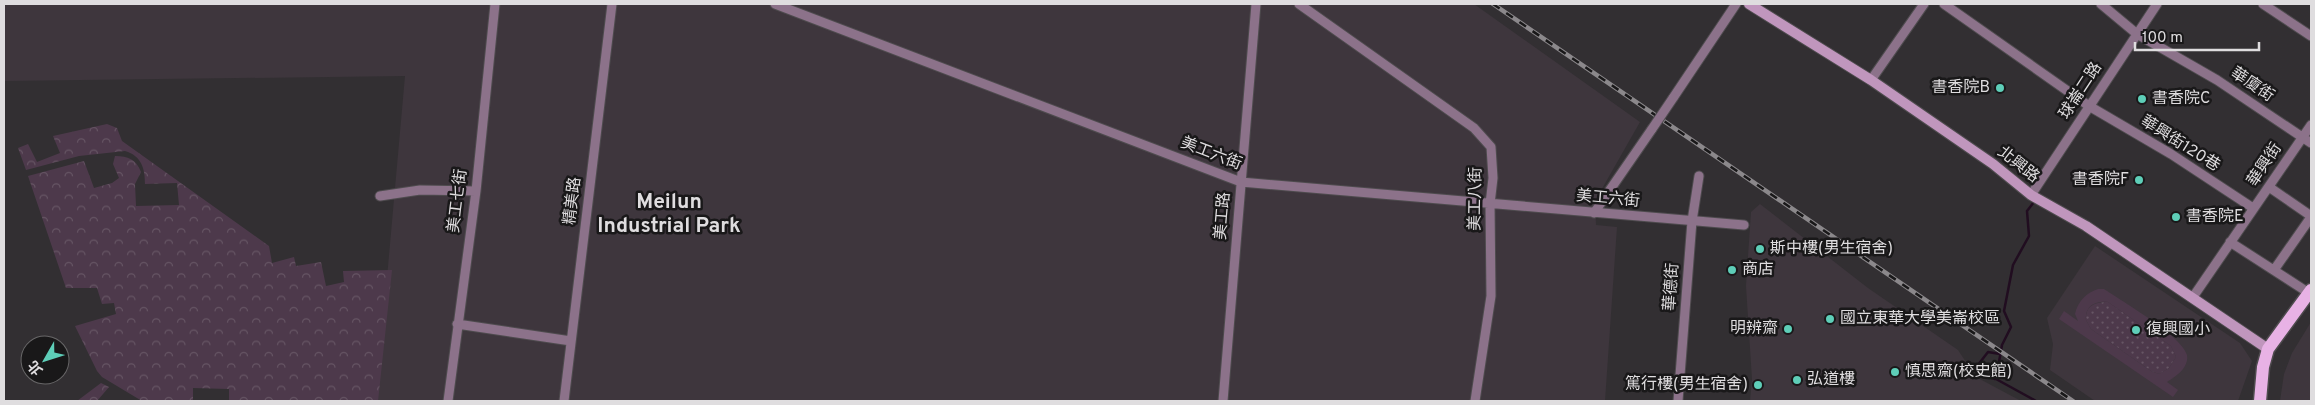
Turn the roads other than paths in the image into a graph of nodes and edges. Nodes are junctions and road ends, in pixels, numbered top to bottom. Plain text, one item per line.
1 (495, 4) edge
2 (612, 4) edge
3 (775, 4) edge
4 (1256, 4) edge
5 (1299, 4) edge
6 (1736, 4) edge
7 (1749, 4) edge
8 (1924, 4) edge
9 (1944, 4) edge
10 (2101, 4) edge
11 (2157, 4) edge
12 (2263, 4) edge
13 (2137, 34) junction
14 (2311, 36) edge
15 (1871, 80) junction
16 (2089, 106) junction
17 (2311, 125) edge
18 (2302, 137) junction
19 (2311, 143) edge
20 (1699, 176) dead end
21 (1241, 182) junction
22 (2269, 187) junction
23 (476, 191) junction
24 (2031, 195) junction
25 (380, 196) dead end
26 (1490, 204) junction
27 (2253, 208) junction
28 (1594, 213) junction
29 (2311, 216) edge
30 (1692, 221) junction
31 (1744, 225) dead end
32 (2230, 242) junction
33 (2274, 270) junction
34 (2310, 291) edge
35 (2193, 297) junction
36 (457, 324) junction
37 (571, 341) junction
38 (2268, 349) junction
39 (448, 401) edge
40 (564, 401) edge
41 (1223, 401) edge
42 (1476, 401) edge
43 (1678, 401) edge
44 (2260, 401) edge

1 - 23 street, 美工七街
2 - 37 street, 精美路
3 - 21 street, 美工六街
4 - 21 street, 美工路
5 - 26 street, 美工八街
6 - 28 street, bridge
7 - 15 street, 北興路
8 - 15 street
9 - 16 street, 華興街120巷
10 - 13 street, 華廈街
11 - 13 street, 球崙二路
12 - 14 street
13 - 16 street, 球崙二路
13 - 18 street, 華廈街
15 - 24 street, 北興路
16 - 24 street, 球崙二路
16 - 27 street, 華興街120巷
17 - 18 street, 華興街
18 - 19 street, 華廈街
18 - 22 street, 華興街
20 - 30 street, 華德街
21 - 26 street, 美工六街
21 - 41 street, 美工路
22 - 27 street, 華興街
22 - 29 street
23 - 25 street
23 - 36 street, 美工七街
24 - 35 street, 北興路
26 - 28 street, 美工六街
26 - 42 street, 美工八街
27 - 32 street, 華興街
28 - 30 street, 美工六街
29 - 33 street
30 - 31 street, 美工六街
30 - 43 street, 華德街
32 - 33 street
32 - 35 street, 華興街
33 - 34 street
34 - 38 main road
35 - 38 street, 北興路
36 - 37 street
36 - 39 street, 美工七街
37 - 40 street, 精美路
38 - 44 main road

